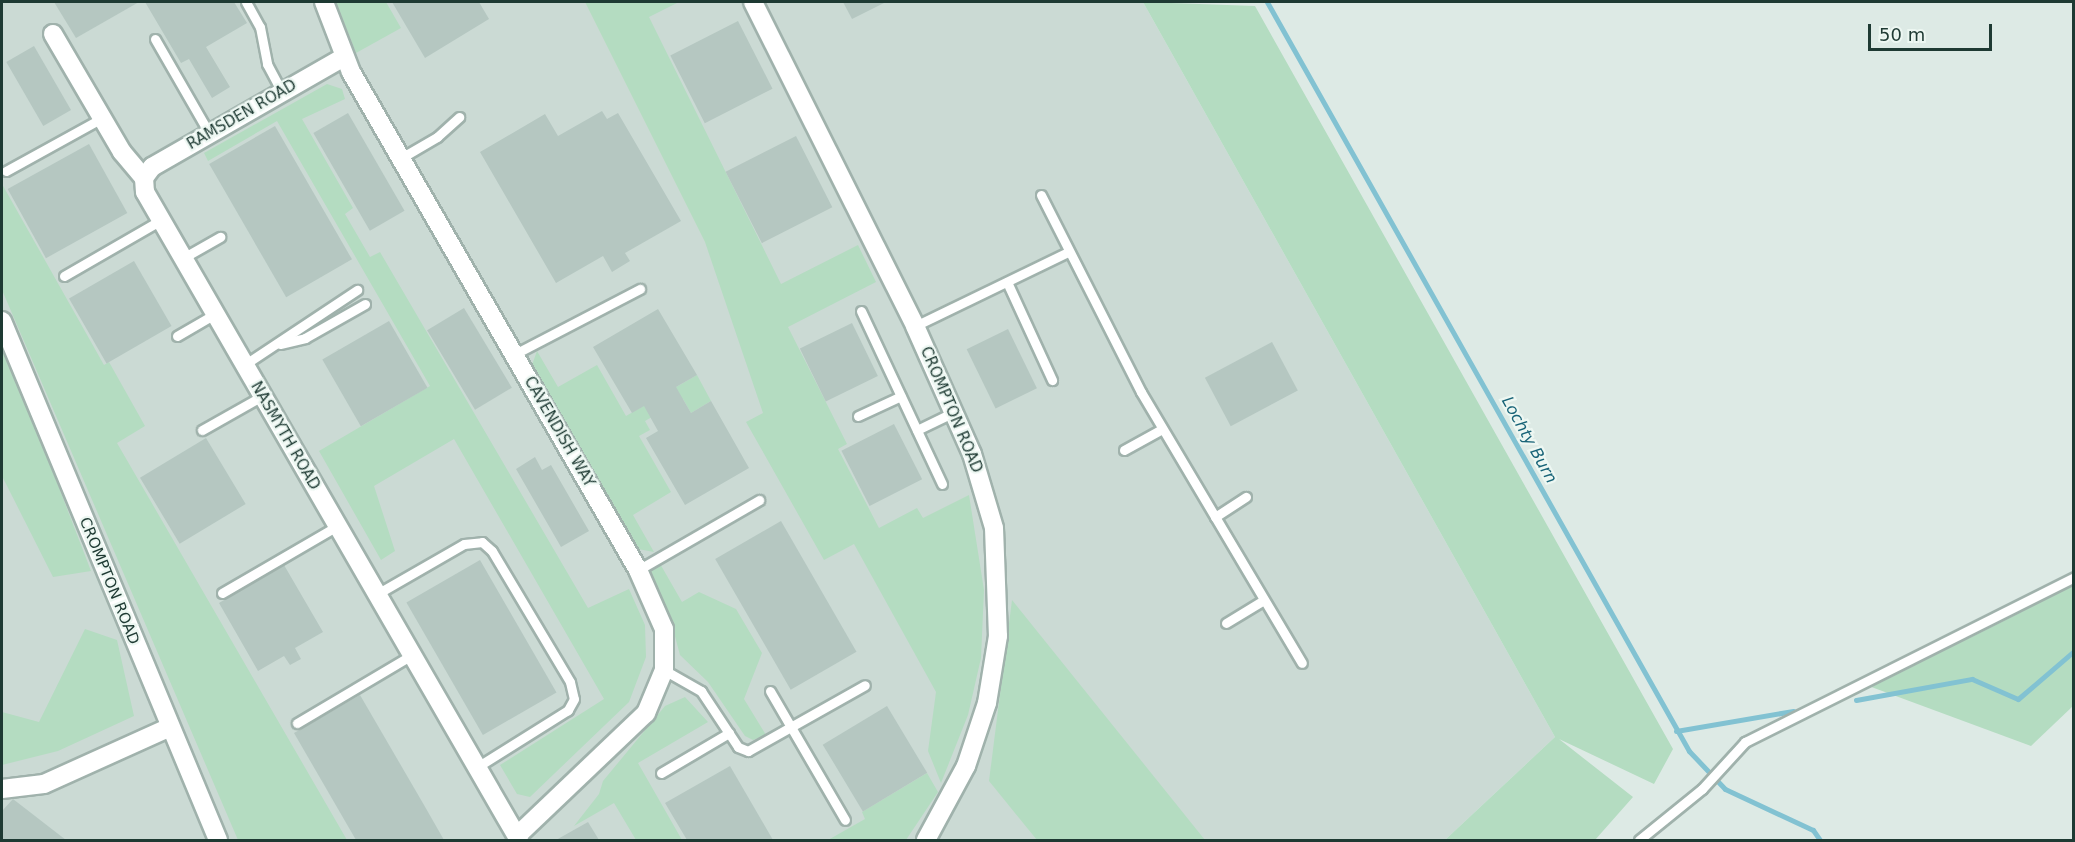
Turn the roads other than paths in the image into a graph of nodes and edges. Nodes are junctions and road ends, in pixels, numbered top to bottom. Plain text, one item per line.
1 (246, 2) edge
2 (324, 2) edge
3 (753, 2) edge
4 (53, 34) dead end
5 (155, 39) dead end
6 (344, 57) junction
7 (282, 92) junction
8 (459, 117) dead end
9 (102, 118) junction
10 (209, 133) junction
11 (401, 158) junction
12 (6, 171) dead end
13 (144, 178) junction
14 (1041, 195) dead end
15 (161, 220) junction
16 (220, 237) dead end
17 (1068, 252) junction
18 (183, 258) junction
19 (64, 276) dead end
20 (1006, 282) junction
21 (640, 289) dead end
22 (357, 290) dead end
23 (365, 304) dead end
24 (861, 311) dead end
25 (215, 314) junction
26 (2, 321) edge
27 (915, 326) junction
28 (177, 336) dead end
29 (280, 344) junction
30 (515, 354) junction
31 (244, 365) junction
32 (1052, 380) dead end
33 (262, 396) junction
34 (901, 396) junction
35 (954, 412) junction
36 (858, 416) dead end
37 (1162, 429) junction
38 (202, 430) dead end
39 (917, 430) junction
40 (1124, 450) dead end
41 (942, 484) dead end
42 (1246, 497) dead end
43 (759, 500) dead end
44 (1215, 517) junction
45 (338, 526) junction
46 (638, 570) junction
47 (2073, 577) edge
48 (222, 592) dead end
49 (377, 594) junction
50 (1264, 600) junction
51 (1226, 623) dead end
52 (412, 655) junction
53 (1302, 663) dead end
54 (664, 670) junction
55 (865, 685) dead end
56 (770, 691) dead end
57 (297, 723) dead end
58 (170, 727) junction
59 (792, 728) junction
60 (729, 733) junction
61 (477, 767) junction
62 (661, 773) dead end
63 (2, 789) edge
64 (845, 819) dead end
65 (518, 838) edge
66 (218, 840) edge
67 (926, 840) edge
68 (1639, 840) edge

1 - 7 lane
2 - 6 street, CAVENDISH WAY
3 - 27 street, CROMPTON ROAD
4 - 9 street, NASMYTH ROAD
5 - 10 lane
6 - 7 street, RAMSDEN ROAD
6 - 11 street, CAVENDISH WAY
7 - 10 street, RAMSDEN ROAD
8 - 11 lane
9 - 12 lane
9 - 13 street, NASMYTH ROAD
10 - 13 street, RAMSDEN ROAD
11 - 30 street, CAVENDISH WAY
13 - 15 street, NASMYTH ROAD
14 - 17 lane
15 - 18 street, NASMYTH ROAD
15 - 19 lane
16 - 18 lane
17 - 20 lane
17 - 37 lane
18 - 25 street, NASMYTH ROAD
20 - 27 lane
20 - 32 lane
21 - 30 lane
22 - 29 lane
23 - 29 lane
24 - 34 lane
25 - 28 lane
25 - 31 street, NASMYTH ROAD
26 - 58 street, CROMPTON ROAD
27 - 35 street, CROMPTON ROAD
29 - 31 lane
30 - 46 street, CAVENDISH WAY
31 - 33 street, NASMYTH ROAD
33 - 38 lane
33 - 45 street, NASMYTH ROAD
34 - 36 lane
34 - 39 lane
35 - 39 lane
35 - 67 street, CROMPTON ROAD
37 - 40 lane
37 - 44 lane
39 - 41 lane
42 - 44 lane
43 - 46 lane
44 - 50 lane
45 - 48 lane
45 - 49 street, NASMYTH ROAD
46 - 54 street, CAVENDISH WAY
47 - 68 lane
49 - 52 street, NASMYTH ROAD
49 - 61 lane
50 - 51 lane
50 - 53 lane
52 - 57 lane
52 - 61 street, NASMYTH ROAD
54 - 60 lane
54 - 65 street, CAVENDISH WAY
55 - 59 lane
56 - 59 lane
58 - 63 street
58 - 66 street, CROMPTON ROAD
59 - 60 lane
59 - 64 lane
60 - 62 lane
61 - 65 street, NASMYTH ROAD

